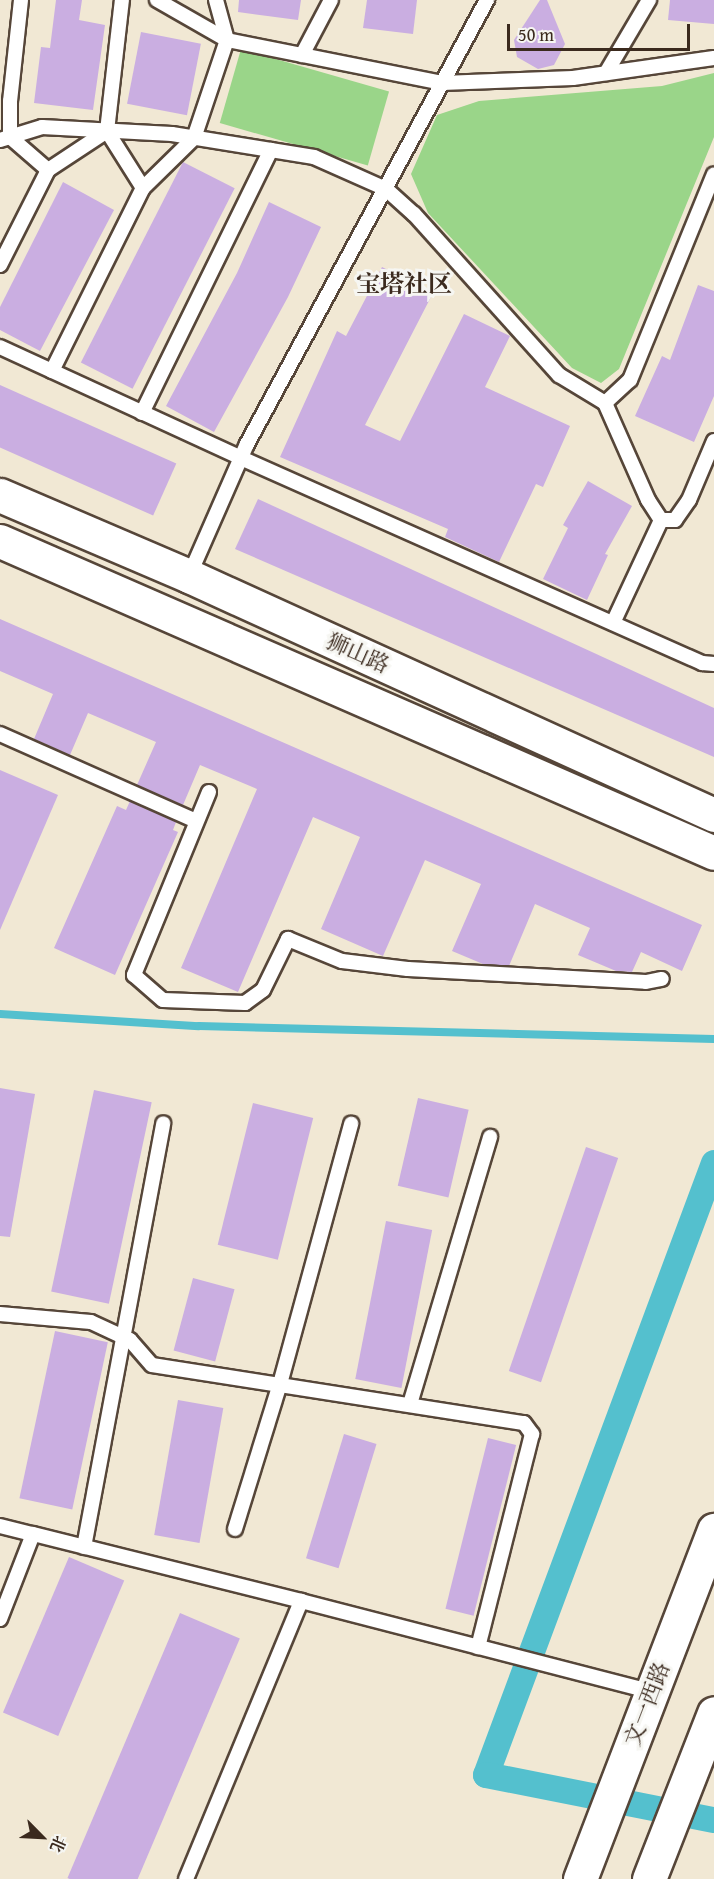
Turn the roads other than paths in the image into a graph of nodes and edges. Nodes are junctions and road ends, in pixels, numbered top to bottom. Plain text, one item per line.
1 (21, 0) edge
2 (122, 0) edge
3 (157, 0) edge
4 (216, 0) edge
5 (331, 0) edge
6 (487, 0) edge
7 (649, 0) edge
8 (226, 40) junction
9 (302, 55) junction
10 (714, 58) edge
11 (606, 73) junction
12 (442, 83) junction
13 (107, 131) junction
14 (194, 138) junction
15 (5, 139) edge
16 (270, 150) junction
17 (48, 170) junction
18 (714, 174) edge
19 (143, 188) junction
20 (386, 189) junction
21 (0, 265) edge
22 (0, 347) edge
23 (52, 371) junction
24 (605, 403) junction
25 (142, 413) junction
26 (714, 441) edge
27 (241, 458) junction
28 (0, 495) edge
29 (661, 520) junction
30 (0, 541) edge
31 (189, 576) junction
32 (613, 623) junction
33 (714, 664) edge
34 (0, 734) edge
35 (209, 792) dead end
36 (714, 815) edge
37 (196, 821) junction
38 (714, 853) edge
39 (662, 979) dead end
40 (164, 1123) dead end
41 (351, 1124) dead end
42 (490, 1137) dead end
43 (0, 1314) edge
44 (123, 1337) junction
45 (280, 1384) junction
46 (410, 1404) junction
47 (0, 1526) edge
48 (235, 1528) dead end
49 (714, 1530) edge
50 (33, 1534) junction
51 (84, 1547) junction
52 (301, 1601) junction
53 (0, 1619) edge
54 (478, 1647) junction
55 (647, 1704) junction
56 (714, 1713) edge
57 (586, 1865) edge
58 (652, 1871) edge
59 (186, 1879) edge

1 - 15 lane
2 - 13 lane
3 - 8 lane
4 - 8 lane
5 - 9 lane
6 - 12 lane
7 - 11 lane
8 - 9 lane
8 - 14 lane
9 - 12 lane
10 - 11 lane
11 - 12 lane
12 - 20 lane
13 - 14 lane
13 - 15 lane
13 - 17 lane
13 - 19 lane
14 - 16 lane
14 - 19 lane
15 - 17 lane
16 - 20 lane
16 - 25 lane
17 - 21 lane
18 - 24 lane
19 - 23 lane
20 - 24 lane
20 - 27 lane
22 - 23 lane
23 - 25 lane
24 - 29 lane
25 - 27 lane
26 - 29 lane
27 - 31 lane
27 - 32 lane
28 - 31 main road, 狮山路
29 - 32 lane
30 - 38 main road, 狮山路
31 - 36 main road, 狮山路
32 - 33 lane
34 - 37 lane
35 - 37 lane
37 - 39 lane
40 - 44 lane
41 - 45 lane
42 - 46 lane
43 - 44 lane
44 - 45 lane
44 - 51 lane
45 - 46 lane
45 - 48 lane
46 - 54 lane
47 - 50 lane
49 - 55 main road, 文一西路
50 - 51 lane
50 - 53 lane
51 - 52 lane
52 - 54 lane
52 - 59 lane
54 - 55 lane
55 - 57 main road, 文一西路
56 - 58 main road

